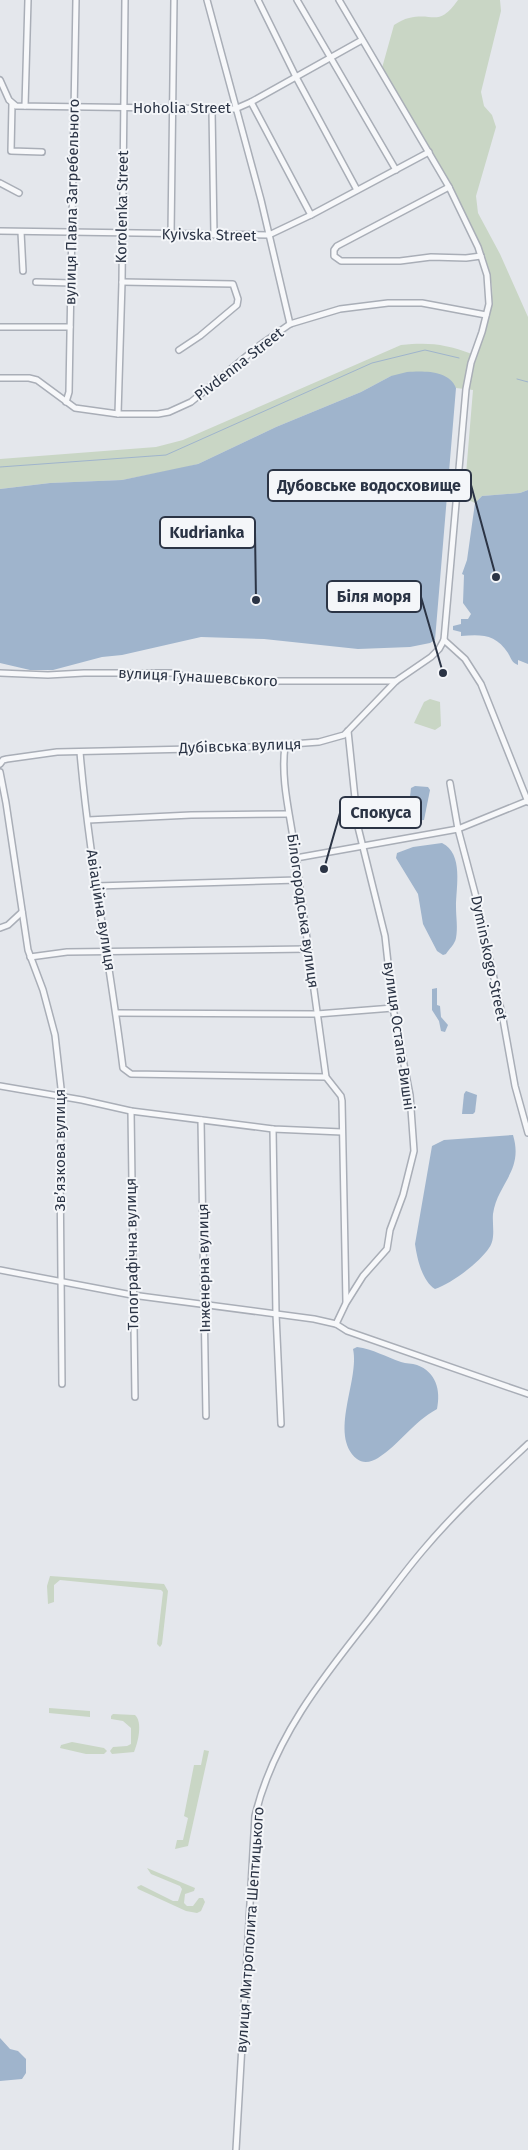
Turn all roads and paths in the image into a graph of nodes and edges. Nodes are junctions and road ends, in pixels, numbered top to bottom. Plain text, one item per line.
1 (28, 0) edge
2 (76, 0) edge
3 (125, 0) edge
4 (174, 0) edge
5 (207, 0) edge
6 (258, 0) edge
7 (297, 0) edge
8 (339, 0) edge
9 (362, 40) junction
10 (330, 58) junction
11 (296, 77) junction
12 (0, 80) edge
13 (251, 102) junction
14 (12, 104) junction
15 (25, 106) junction
16 (74, 108) junction
17 (124, 108) junction
18 (171, 109) junction
19 (236, 109) junction
20 (212, 110) junction
21 (42, 152) dead end
22 (429, 152) junction
23 (396, 170) junction
24 (0, 183) edge
25 (449, 187) junction
26 (356, 190) junction
27 (19, 193) dead end
28 (311, 215) junction
29 (0, 232) edge
30 (21, 232) junction
31 (72, 233) junction
32 (121, 233) junction
33 (171, 234) junction
34 (214, 235) junction
35 (268, 235) junction
36 (480, 256) junction
37 (23, 271) dead end
38 (36, 282) dead end
39 (122, 282) junction
40 (72, 283) junction
41 (486, 315) junction
42 (290, 324) junction
43 (70, 327) junction
44 (0, 328) edge
45 (179, 350) dead end
46 (0, 378) edge
47 (66, 402) junction
48 (118, 414) junction
49 (444, 640) junction
50 (0, 673) edge
51 (396, 681) junction
52 (348, 731) junction
53 (285, 746) junction
54 (80, 752) junction
55 (0, 764) edge
56 (0, 772) edge
57 (450, 783) dead end
58 (528, 802) edge
59 (288, 814) junction
60 (88, 820) junction
61 (458, 829) junction
62 (362, 848) junction
63 (296, 858) junction
64 (298, 880) junction
65 (96, 886) junction
66 (22, 912) junction
67 (0, 928) edge
68 (308, 949) junction
69 (108, 951) junction
70 (30, 956) junction
71 (393, 1008) junction
72 (117, 1013) junction
73 (317, 1014) junction
74 (326, 1077) junction
75 (0, 1086) edge
76 (62, 1097) junction
77 (131, 1111) junction
78 (201, 1120) junction
79 (273, 1129) junction
80 (342, 1132) junction
81 (528, 1133) edge
82 (0, 1270) edge
83 (61, 1282) junction
84 (132, 1295) junction
85 (346, 1303) junction
86 (204, 1306) junction
87 (276, 1314) junction
88 (336, 1324) junction
89 (62, 1384) dead end
90 (528, 1394) edge
91 (135, 1397) dead end
92 (206, 1416) dead end
93 (281, 1424) dead end
94 (528, 1444) edge
95 (236, 2150) edge

1 - 15 street
2 - 16 street, вулиця Павла Загребельного
3 - 17 street, Korolenka Street
4 - 18 street
5 - 19 street
6 - 11 street
7 - 10 street
8 - 9 street
9 - 10 street, Hoholia Street
9 - 22 street
10 - 11 street, Hoholia Street
10 - 23 street
11 - 13 street, Hoholia Street
11 - 26 street
12 - 14 street
13 - 19 street, Hoholia Street
13 - 28 street
14 - 15 street, Hoholia Street
14 - 21 street
15 - 16 street, Hoholia Street
16 - 17 street, Hoholia Street
16 - 31 street, вулиця Павла Загребельного
17 - 18 street, Hoholia Street
17 - 32 street, Korolenka Street
18 - 20 street, Hoholia Street
18 - 33 street
19 - 20 street, Hoholia Street
19 - 35 street
20 - 34 street
22 - 23 street, Kyivska Street
22 - 25 street
23 - 26 street, Kyivska Street
24 - 27 street
25 - 36 street
25 - 36 street
26 - 28 street, Kyivska Street
28 - 35 street, Kyivska Street
29 - 30 street, Kyivska Street
30 - 31 street, Kyivska Street
30 - 37 street
31 - 32 street, Kyivska Street
31 - 40 street, вулиця Павла Загребельного
32 - 33 street, Kyivska Street
32 - 39 street, Korolenka Street
33 - 34 street, Kyivska Street
34 - 35 street, Kyivska Street
35 - 42 street
36 - 41 street
38 - 40 street
39 - 45 street
39 - 48 street, Korolenka Street
40 - 43 street, вулиця Павла Загребельного
41 - 42 street, Pivdenna Street
41 - 49 street
42 - 48 street, Pivdenna Street
43 - 44 street
43 - 47 street, вулиця Павла Загребельного
46 - 47 street, Pivdenna Street
47 - 48 street, Pivdenna Street
49 - 51 street, Дубівська вулиця
49 - 58 street
50 - 51 street, вулиця Гунашевського
51 - 52 street, Дубівська вулиця
52 - 53 street, Дубівська вулиця
52 - 62 street, вулиця Остапа Вишні
53 - 54 street, Дубівська вулиця
53 - 59 street, Білогородська вулиця
54 - 55 street, Дубівська вулиця
54 - 60 street, Авіаційна вулиця
56 - 66 street
57 - 61 street, Dyminskogo Street
58 - 61 street
59 - 60 street
59 - 63 street, Білогородська вулиця
60 - 65 street, Авіаційна вулиця
61 - 62 street
61 - 81 street, Dyminskogo Street
62 - 63 street
62 - 71 street, вулиця Остапа Вишні
63 - 64 street, Білогородська вулиця
64 - 65 street
64 - 68 street, Білогородська вулиця
65 - 69 street, Авіаційна вулиця
66 - 67 street
66 - 70 street, Звʼязкова вулиця
68 - 69 street
68 - 73 street, Білогородська вулиця
69 - 70 street
69 - 72 street, Авіаційна вулиця
70 - 76 street, Звʼязкова вулиця
71 - 73 street
71 - 85 street, вулиця Остапа Вишні
72 - 73 street
72 - 74 street, Авіаційна вулиця
73 - 74 street, Білогородська вулиця
74 - 80 street
75 - 76 street
76 - 77 street
76 - 83 street, Звʼязкова вулиця
77 - 78 street
77 - 84 street, Топографічна вулиця
78 - 79 street
78 - 86 street, Інженерна вулиця
79 - 80 street
79 - 87 street
80 - 85 street
82 - 83 street
83 - 84 street
83 - 89 street, Звʼязкова вулиця
84 - 86 street
84 - 91 street, Топографічна вулиця
85 - 88 street, вулиця Остапа Вишні
86 - 87 street
86 - 92 street, Інженерна вулиця
87 - 88 street
87 - 93 street
88 - 90 street
94 - 95 street, вулиця Митрополита Шептицького

